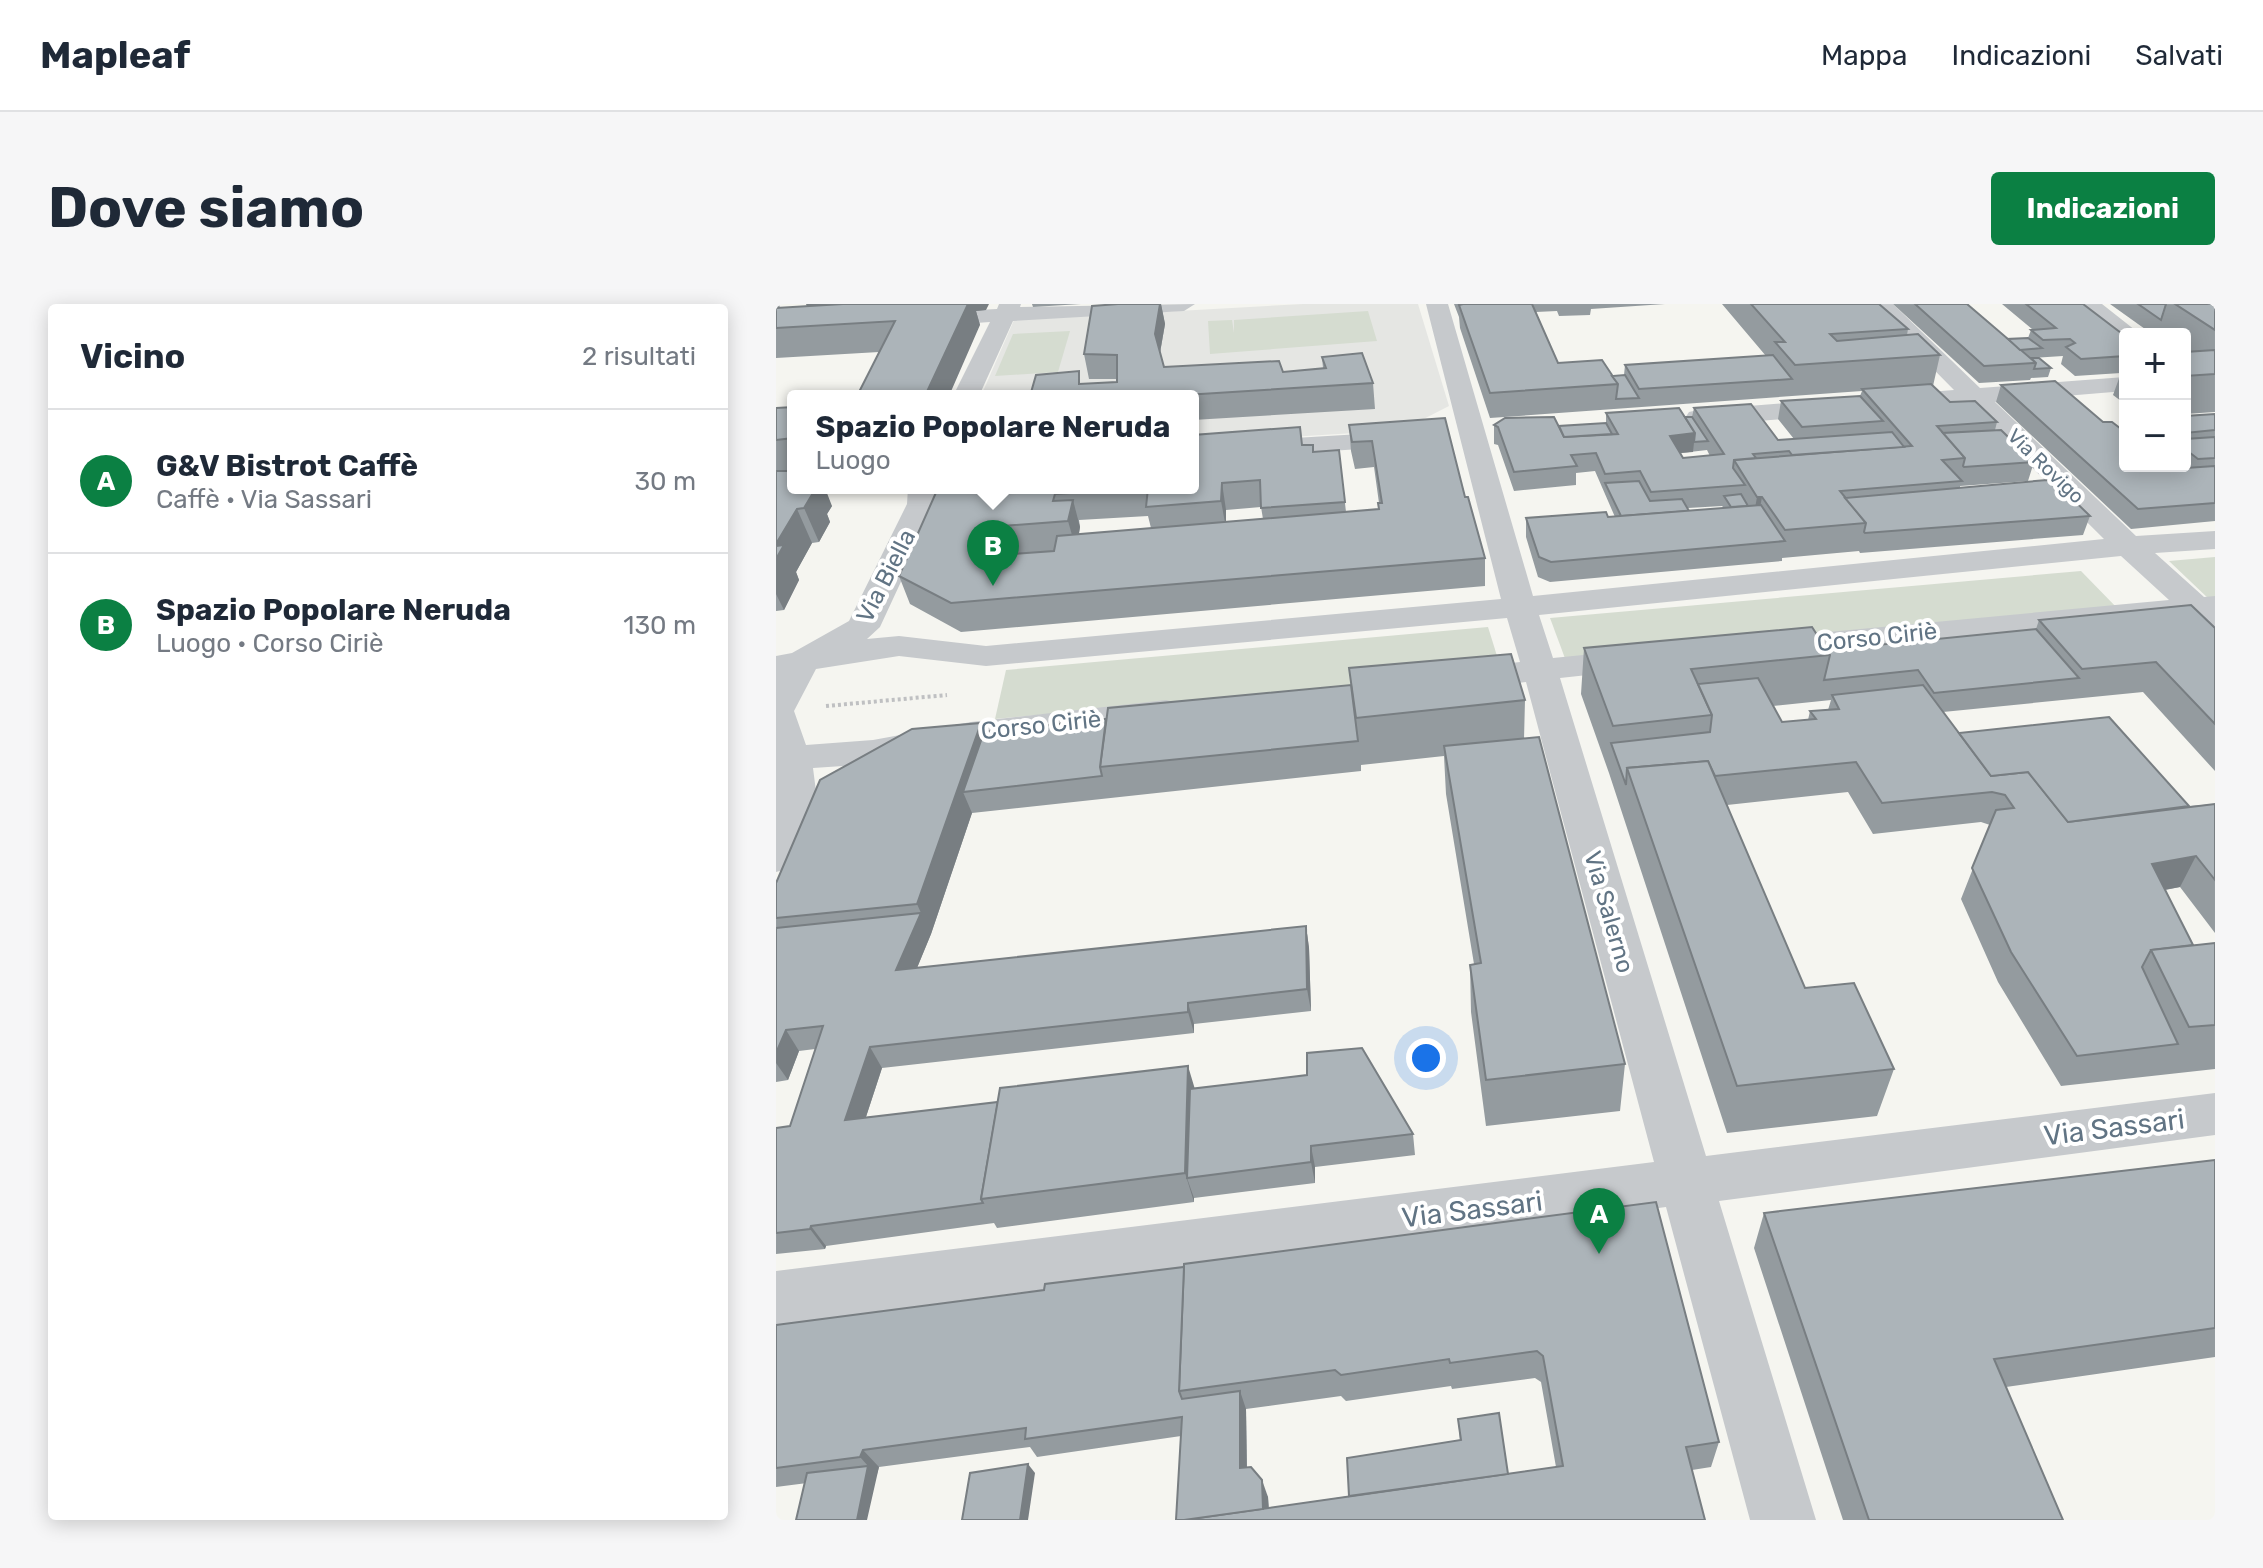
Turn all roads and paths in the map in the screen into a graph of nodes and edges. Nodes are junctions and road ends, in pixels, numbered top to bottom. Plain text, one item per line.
1 (1184, 304) edge
2 (1437, 304) edge
3 (1880, 304) edge
4 (2088, 304) edge
5 (1008, 309) edge
6 (899, 321) edge
7 (2120, 328) edge
8 (2119, 385) edge
9 (969, 390) edge
10 (1976, 397) junction
11 (1677, 420) edge
12 (1504, 433) edge
13 (1472, 435) junction
14 (1199, 452) edge
15 (922, 494) edge
16 (2215, 540) edge
17 (2128, 546) junction
18 (1520, 607) junction
19 (2209, 613) edge
20 (1730, 651) edge
21 (1667, 657) edge
22 (789, 665) edge
23 (1540, 669) junction
24 (1430, 682) edge
25 (1192, 708) edge
26 (784, 759) edge
27 (776, 858) edge
28 (2215, 1114) edge
29 (1685, 1182) junction
30 (776, 1298) edge
31 (1783, 1520) edge

1 - 5 street
2 - 13 street, Via Salerno
3 - 10 street, Via Rovigo
4 - 7 street
5 - 6 street
5 - 9 street
8 - 10 street
10 - 11 street
10 - 17 street, Via Rovigo
12 - 13 street
13 - 14 street
13 - 18 street, Via Salerno
15 - 22 street, Via Biella
16 - 17 street
17 - 18 street
17 - 19 street, Via Rovigo
18 - 22 street
18 - 23 street, Via Salerno
19 - 20 street, Corso Ciriè
21 - 23 street
22 - 26 street
23 - 24 street
23 - 29 street, Via Salerno
25 - 26 street, Corso Ciriè
26 - 27 street
28 - 29 street, Via Sassari
29 - 30 street, Via Sassari
29 - 31 street, Via Salerno

